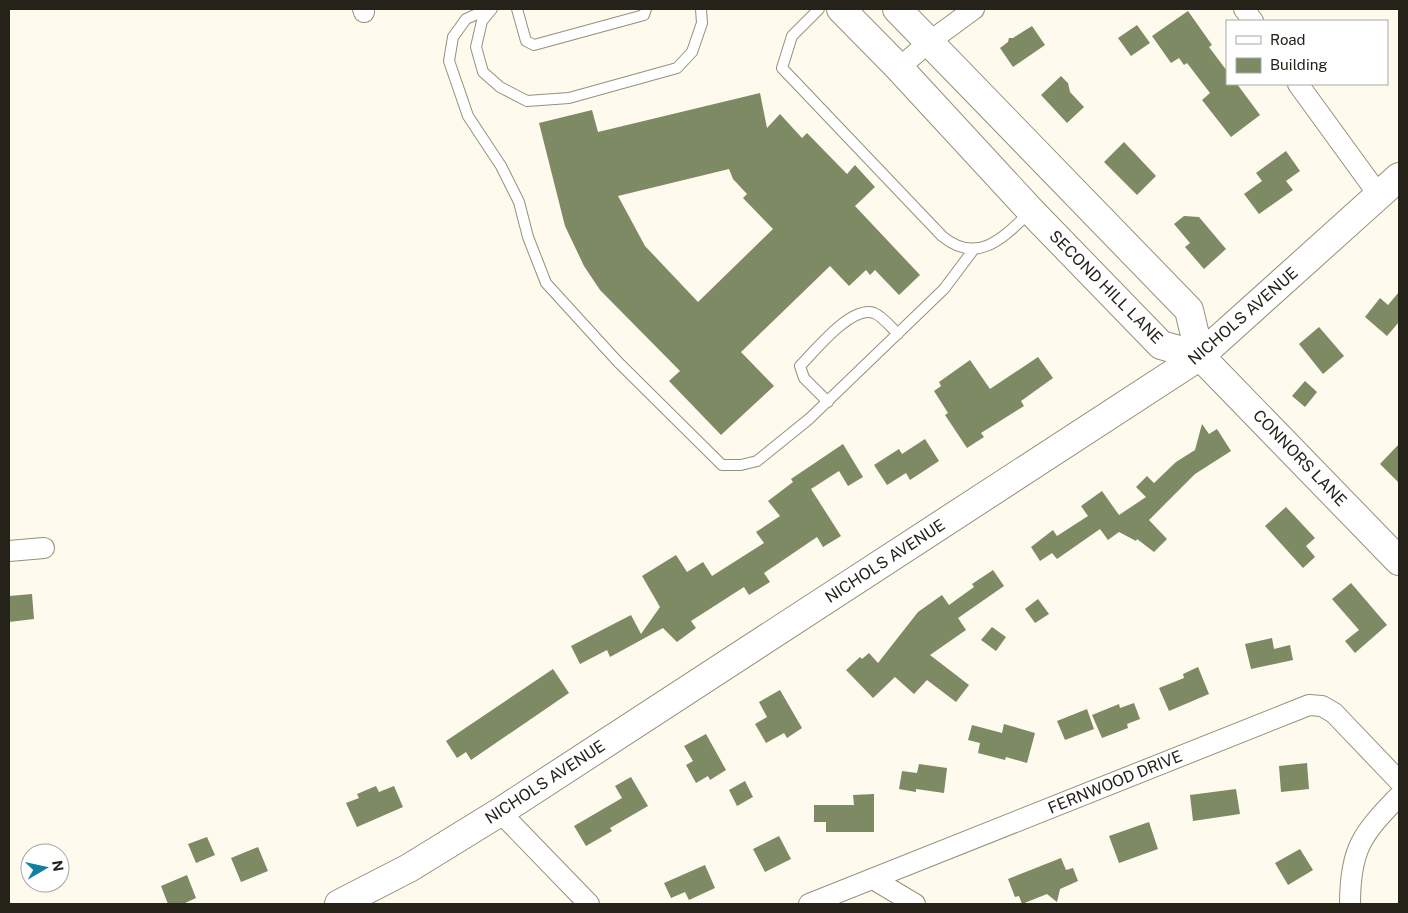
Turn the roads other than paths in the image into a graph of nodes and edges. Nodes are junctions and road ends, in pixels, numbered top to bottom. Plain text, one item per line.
1 (488, 9) edge
2 (492, 9) edge
3 (517, 9) edge
4 (646, 9) edge
5 (701, 9) edge
6 (819, 9) edge
7 (841, 9) edge
8 (897, 9) edge
9 (974, 9) edge
10 (1244, 9) edge
11 (1252, 20) edge
12 (929, 42) junction
13 (899, 68) junction
14 (1299, 85) edge
15 (1399, 176) edge
16 (1063, 181) junction
17 (1378, 194) junction
18 (1031, 211) junction
19 (974, 249) junction
20 (898, 334) junction
21 (1200, 356) junction
22 (828, 402) junction
23 (44, 548) dead end
24 (9, 551) edge
25 (1399, 561) edge
26 (1399, 781) edge
27 (1399, 796) edge
28 (500, 812) junction
29 (873, 879) junction
30 (339, 904) edge
31 (589, 904) edge
32 (809, 904) edge
33 (915, 904) edge
34 (1350, 904) edge

1 - 22 lane
2 - 5 lane
3 - 4 lane
6 - 19 lane
7 - 13 street, SECOND HILL LANE
8 - 12 street
9 - 12 street
10 - 11 street
12 - 13 street
12 - 16 street
13 - 18 street, SECOND HILL LANE
14 - 17 street
15 - 17 street, NICHOLS AVENUE
16 - 18 street
16 - 21 street
17 - 21 street, NICHOLS AVENUE
18 - 19 lane
18 - 21 street, SECOND HILL LANE
19 - 20 lane
20 - 22 lane
20 - 22 lane
21 - 25 street, CONNORS LANE
21 - 28 street, NICHOLS AVENUE
23 - 24 street
26 - 29 street, FERNWOOD DRIVE
27 - 34 street
28 - 30 street, NICHOLS AVENUE
28 - 31 street
29 - 32 street, FERNWOOD DRIVE
29 - 33 street

